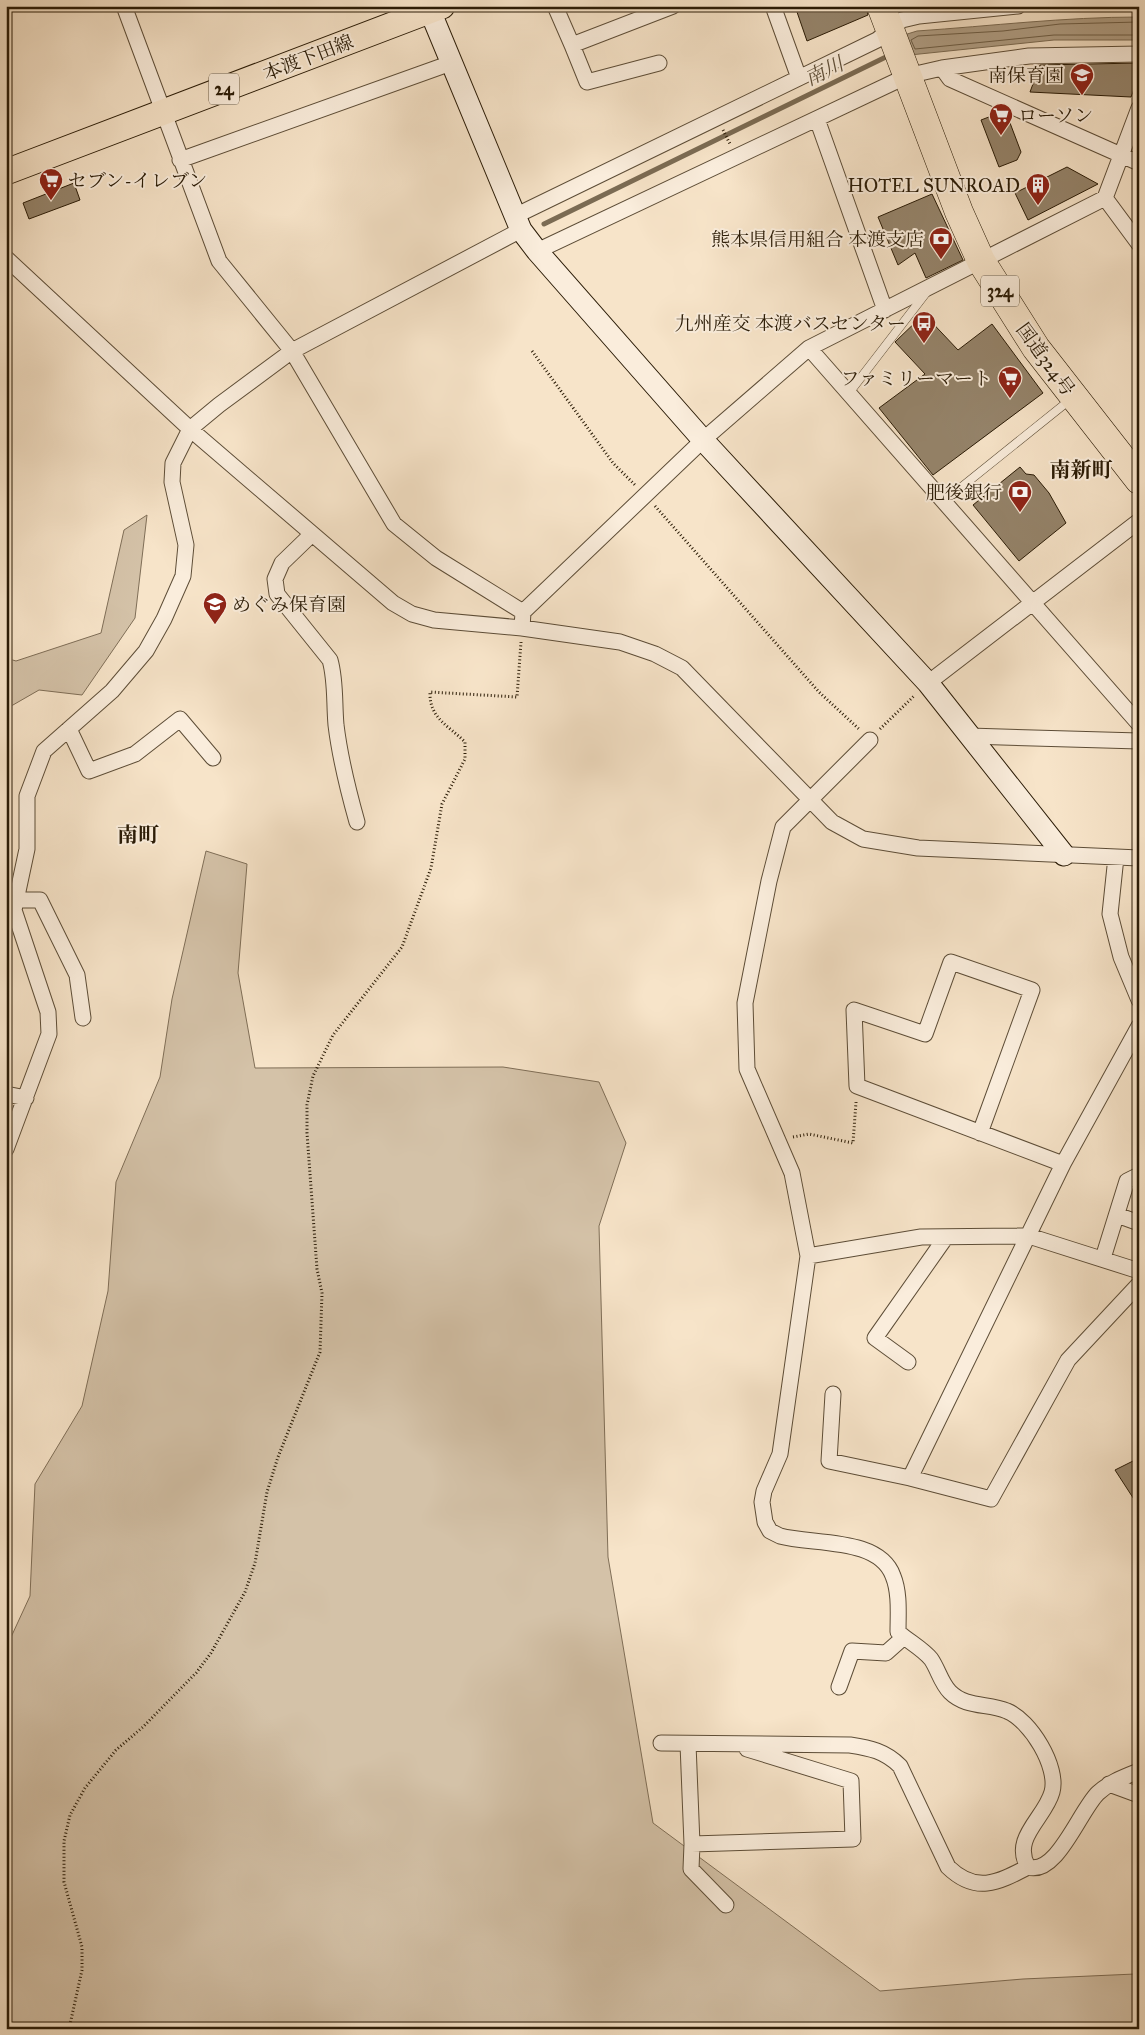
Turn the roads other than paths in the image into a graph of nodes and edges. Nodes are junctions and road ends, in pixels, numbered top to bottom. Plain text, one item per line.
1 (124, 6) edge
2 (555, 6) edge
3 (673, 6) edge
4 (773, 6) edge
5 (1018, 6) edge
6 (433, 8) edge
7 (888, 25) edge
8 (572, 45) junction
9 (1139, 54) edge
10 (451, 63) junction
11 (659, 63) dead end
12 (942, 68) junction
13 (906, 73) junction
14 (799, 78) junction
15 (1139, 108) edge
16 (162, 113) junction
17 (817, 119) junction
18 (1122, 155) junction
19 (180, 160) junction
20 (1139, 163) edge
21 (6, 172) edge
22 (1105, 198) junction
23 (518, 223) junction
24 (1139, 244) edge
25 (537, 251) junction
26 (6, 258) edge
27 (981, 261) junction
28 (930, 287) junction
29 (885, 310) junction
30 (809, 348) junction
31 (292, 351) junction
32 (849, 393) junction
33 (1074, 397) junction
34 (190, 429) junction
35 (702, 440) junction
36 (1139, 480) edge
37 (944, 501) junction
38 (1139, 521) edge
39 (312, 534) junction
40 (1033, 600) junction
41 (523, 612) junction
42 (522, 628) junction
43 (928, 683) junction
44 (1139, 724) edge
45 (69, 729) junction
46 (969, 736) junction
47 (870, 740) road end
48 (1139, 741) edge
49 (213, 758) dead end
50 (810, 799) junction
51 (357, 822) dead end
52 (1064, 854) junction
53 (1116, 857) junction
54 (1139, 858) edge
55 (16, 900) junction
56 (1139, 1000) edge
57 (83, 1018) dead end
58 (1139, 1026) edge
59 (6, 1094) edge
60 (26, 1098) junction
61 (980, 1132) junction
62 (6, 1149) edge
63 (1063, 1164) junction
64 (1139, 1175) edge
65 (1117, 1215) junction
66 (1139, 1223) edge
67 (1029, 1236) junction
68 (946, 1237) junction
69 (808, 1256) junction
70 (1103, 1258) junction
71 (1139, 1271) edge
72 (1139, 1284) edge
73 (908, 1362) dead end
74 (833, 1394) dead end
75 (910, 1478) junction
76 (904, 1637) junction
77 (839, 1688) dead end
78 (661, 1744) dead end
79 (688, 1744) junction
80 (731, 1744) junction
81 (1139, 1771) edge
82 (1109, 1784) junction
83 (1139, 1796) edge
84 (692, 1844) junction
85 (1028, 1867) junction
86 (726, 1905) dead end

1 - 16 street
2 - 8 street
3 - 8 street
4 - 14 street
5 - 7 street
6 - 10 street
6 - 16 main road, 本渡下田線 / 24
7 - 13 highway, 国道324号 / 324
7 - 14 street
8 - 11 street
9 - 12 street
10 - 19 street
10 - 23 street
12 - 13 street
12 - 18 street
13 - 17 street
13 - 27 highway, 国道324号 / 324
14 - 23 street
15 - 18 street
16 - 19 street
16 - 21 main road, 本渡下田線 / 24
17 - 25 street
17 - 29 street
18 - 20 street
18 - 22 street
19 - 31 street
22 - 24 street
22 - 27 street
23 - 25 street
23 - 31 street
25 - 35 street
26 - 34 street
27 - 28 street
27 - 33 highway, 国道324号 / 324
28 - 29 street
28 - 32 lane
29 - 30 street
30 - 32 street
30 - 35 street
31 - 34 street
31 - 41 street
32 - 37 street
33 - 36 highway, 国道324号 / 324
33 - 37 lane
34 - 39 street
34 - 45 street
35 - 41 street
35 - 43 street
37 - 40 street
38 - 40 street
39 - 42 street
39 - 51 street
40 - 43 street
40 - 44 street
41 - 42 street
42 - 50 street
43 - 46 street
45 - 49 street
45 - 55 street
46 - 48 street
46 - 52 street
47 - 50 street
50 - 52 street
50 - 69 street
52 - 53 street
53 - 54 street
53 - 56 street
55 - 57 street
55 - 60 street
58 - 63 street
59 - 60 street
60 - 62 street
61 - 61 street
61 - 63 street
63 - 67 street
64 - 65 street
65 - 66 street
65 - 70 street
67 - 68 street
67 - 70 street
67 - 75 street
68 - 69 street
68 - 73 street
69 - 76 street
70 - 71 street
72 - 75 street
74 - 75 street
76 - 77 street
76 - 85 street
78 - 79 street
79 - 80 street
79 - 84 street
80 - 84 street
80 - 85 street
81 - 82 street
82 - 83 street
82 - 85 street
84 - 86 street

